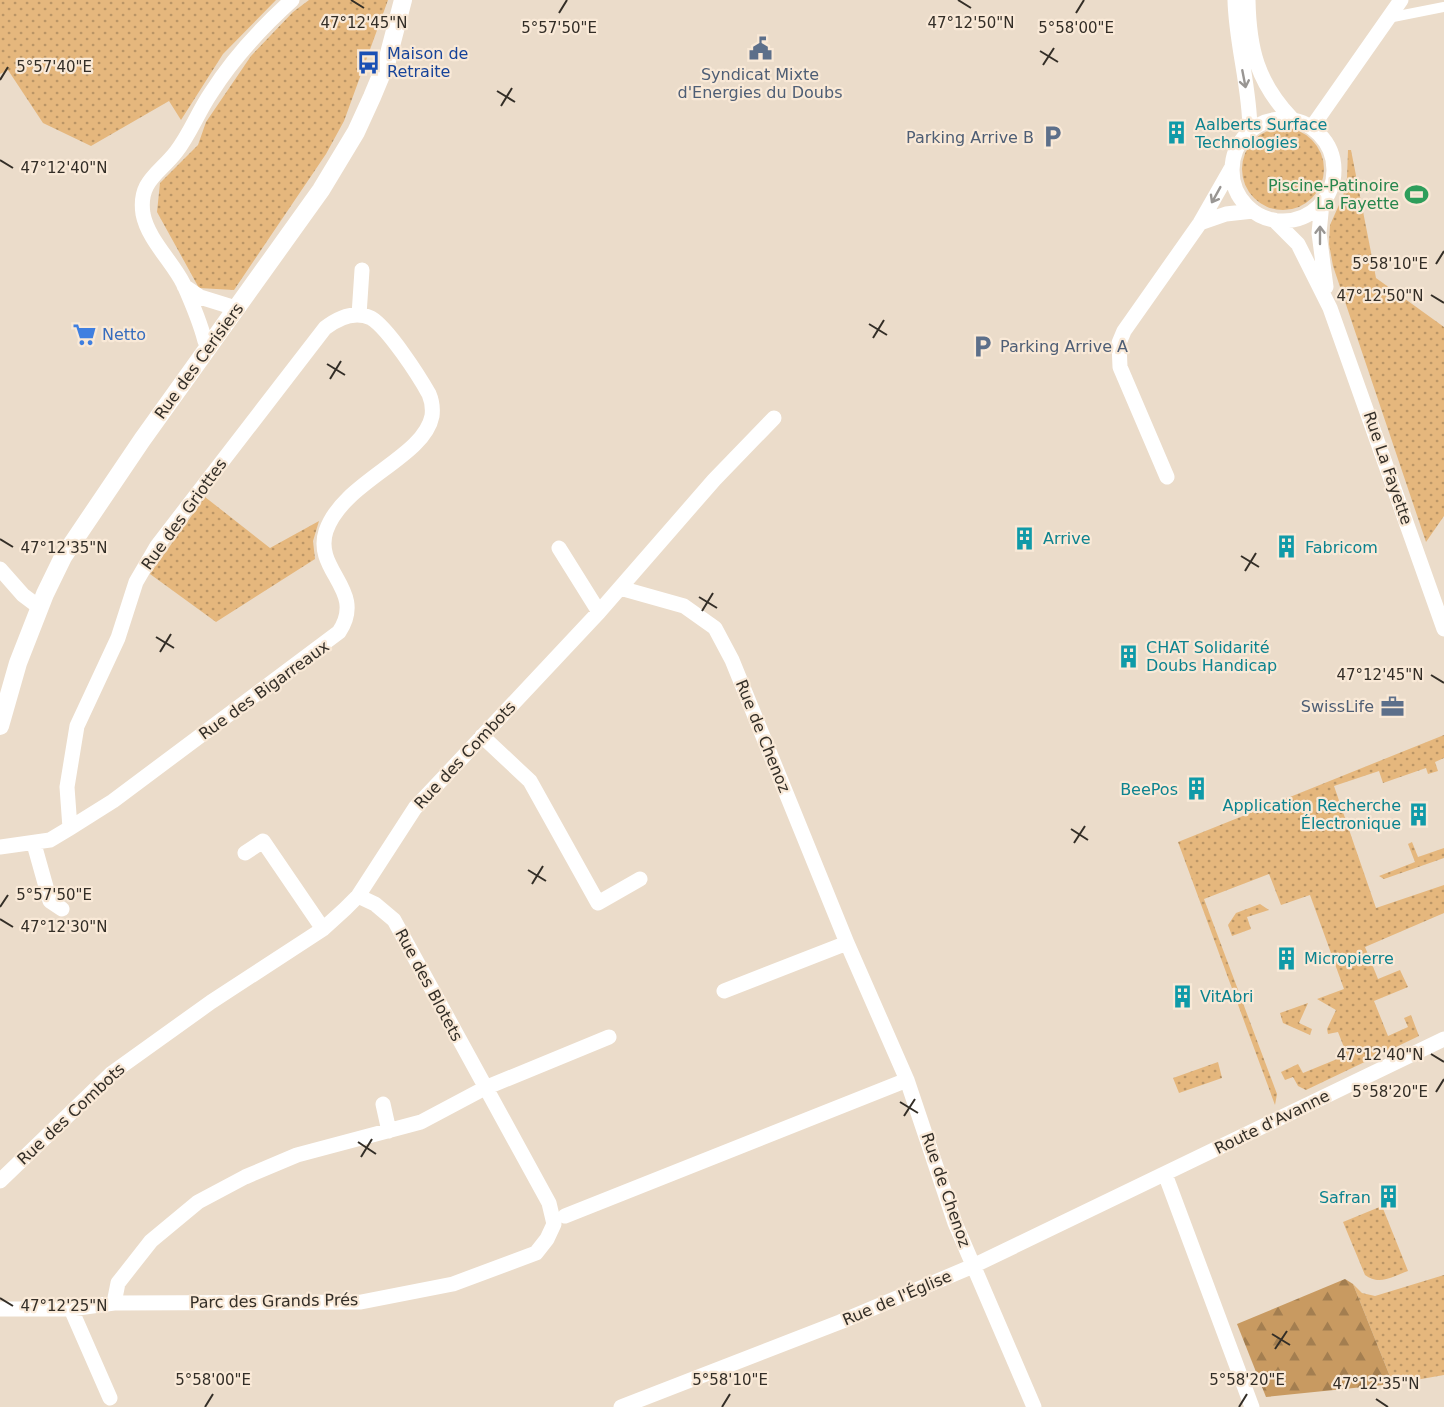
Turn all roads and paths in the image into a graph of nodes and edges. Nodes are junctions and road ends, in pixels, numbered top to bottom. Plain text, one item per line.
1 (292, 0) edge
2 (404, 0) edge
3 (1235, 0) edge
4 (1248, 0) edge
5 (1401, 0) edge
6 (1444, 7) edge
7 (1388, 18) junction
8 (1292, 119) junction
9 (1312, 127) junction
10 (1250, 131) junction
11 (1232, 167) junction
12 (1322, 203) junction
13 (1253, 211) junction
14 (1274, 220) junction
15 (1200, 223) junction
16 (362, 270) dead end
17 (184, 286) junction
18 (1330, 308) junction
19 (236, 311) junction
20 (359, 315) junction
21 (210, 346) junction
22 (774, 418) dead end
23 (1167, 477) dead end
24 (559, 548) dead end
25 (0, 569) edge
26 (620, 588) junction
27 (1440, 603) edge
28 (39, 607) junction
29 (600, 612) junction
30 (1444, 629) edge
31 (0, 726) edge
32 (482, 736) junction
33 (70, 828) junction
34 (34, 844) junction
35 (0, 847) edge
36 (245, 853) dead end
37 (640, 879) dead end
38 (358, 896) junction
39 (62, 909) dead end
40 (323, 929) junction
41 (847, 943) junction
42 (724, 991) dead end
43 (609, 1037) dead end
44 (1444, 1039) edge
45 (907, 1080) junction
46 (484, 1088) junction
47 (383, 1104) dead end
48 (389, 1131) junction
49 (1165, 1174) junction
50 (0, 1181) edge
51 (560, 1216) junction
52 (973, 1266) junction
53 (114, 1303) junction
54 (0, 1309) edge
55 (71, 1309) junction
56 (110, 1398) dead end
57 (621, 1407) edge
58 (1034, 1407) edge
59 (1252, 1407) edge

1 - 17 street
2 - 19 street, Rue des Cerisiers
3 -> 10 street
4 - 8 street
5 - 7 street
6 - 7 street
7 - 9 street
8 - 9 street
8 - 10 street
9 - 12 street
10 - 11 street
11 - 13 street
11 -> 15 street
12 - 14 street
18 -> 12 street, Rue La Fayette
13 - 14 street
13 - 15 street
14 - 18 street, Rue La Fayette
15 - 23 street
16 - 20 street
17 - 19 street
17 - 21 street
18 - 27 street, Rue La Fayette
19 - 21 street, Rue des Cerisiers
20 - 33 street, Rue des Griottes
20 - 33 street, Rue des Bigarreaux
21 - 28 street, Rue des Cerisiers
22 - 26 street, Rue des Combots
24 - 29 street
25 - 28 street
26 - 29 street, Rue des Combots
26 - 41 street, Rue de Chenoz
27 - 30 street, Rue La Fayette
28 - 31 street, Rue des Cerisiers
29 - 32 street, Rue des Combots
32 - 37 street
32 - 38 street, Rue des Combots
33 - 34 street, Rue des Bigarreaux
34 - 35 street, Rue des Bigarreaux
34 - 39 street
36 - 40 street
38 - 40 street, Rue des Combots
38 - 46 street, Rue des Blotets
40 - 50 street, Rue des Combots
41 - 42 street
41 - 45 street, Rue de Chenoz
43 - 46 street
44 - 49 street, Route d'Avanne
45 - 51 street
45 - 52 street, Rue de Chenoz
46 - 48 street
46 - 51 street, Rue des Blotets
47 - 48 street
48 - 53 street
49 - 52 street, Rue de l'Église
49 - 59 street
51 - 53 street, Parc des Grands Prés
52 - 57 street, Rue de l'Église
52 - 58 street, Rue de Chenoz
53 - 55 street, Parc des Grands Prés
54 - 55 street, Parc des Grands Prés
55 - 56 street

